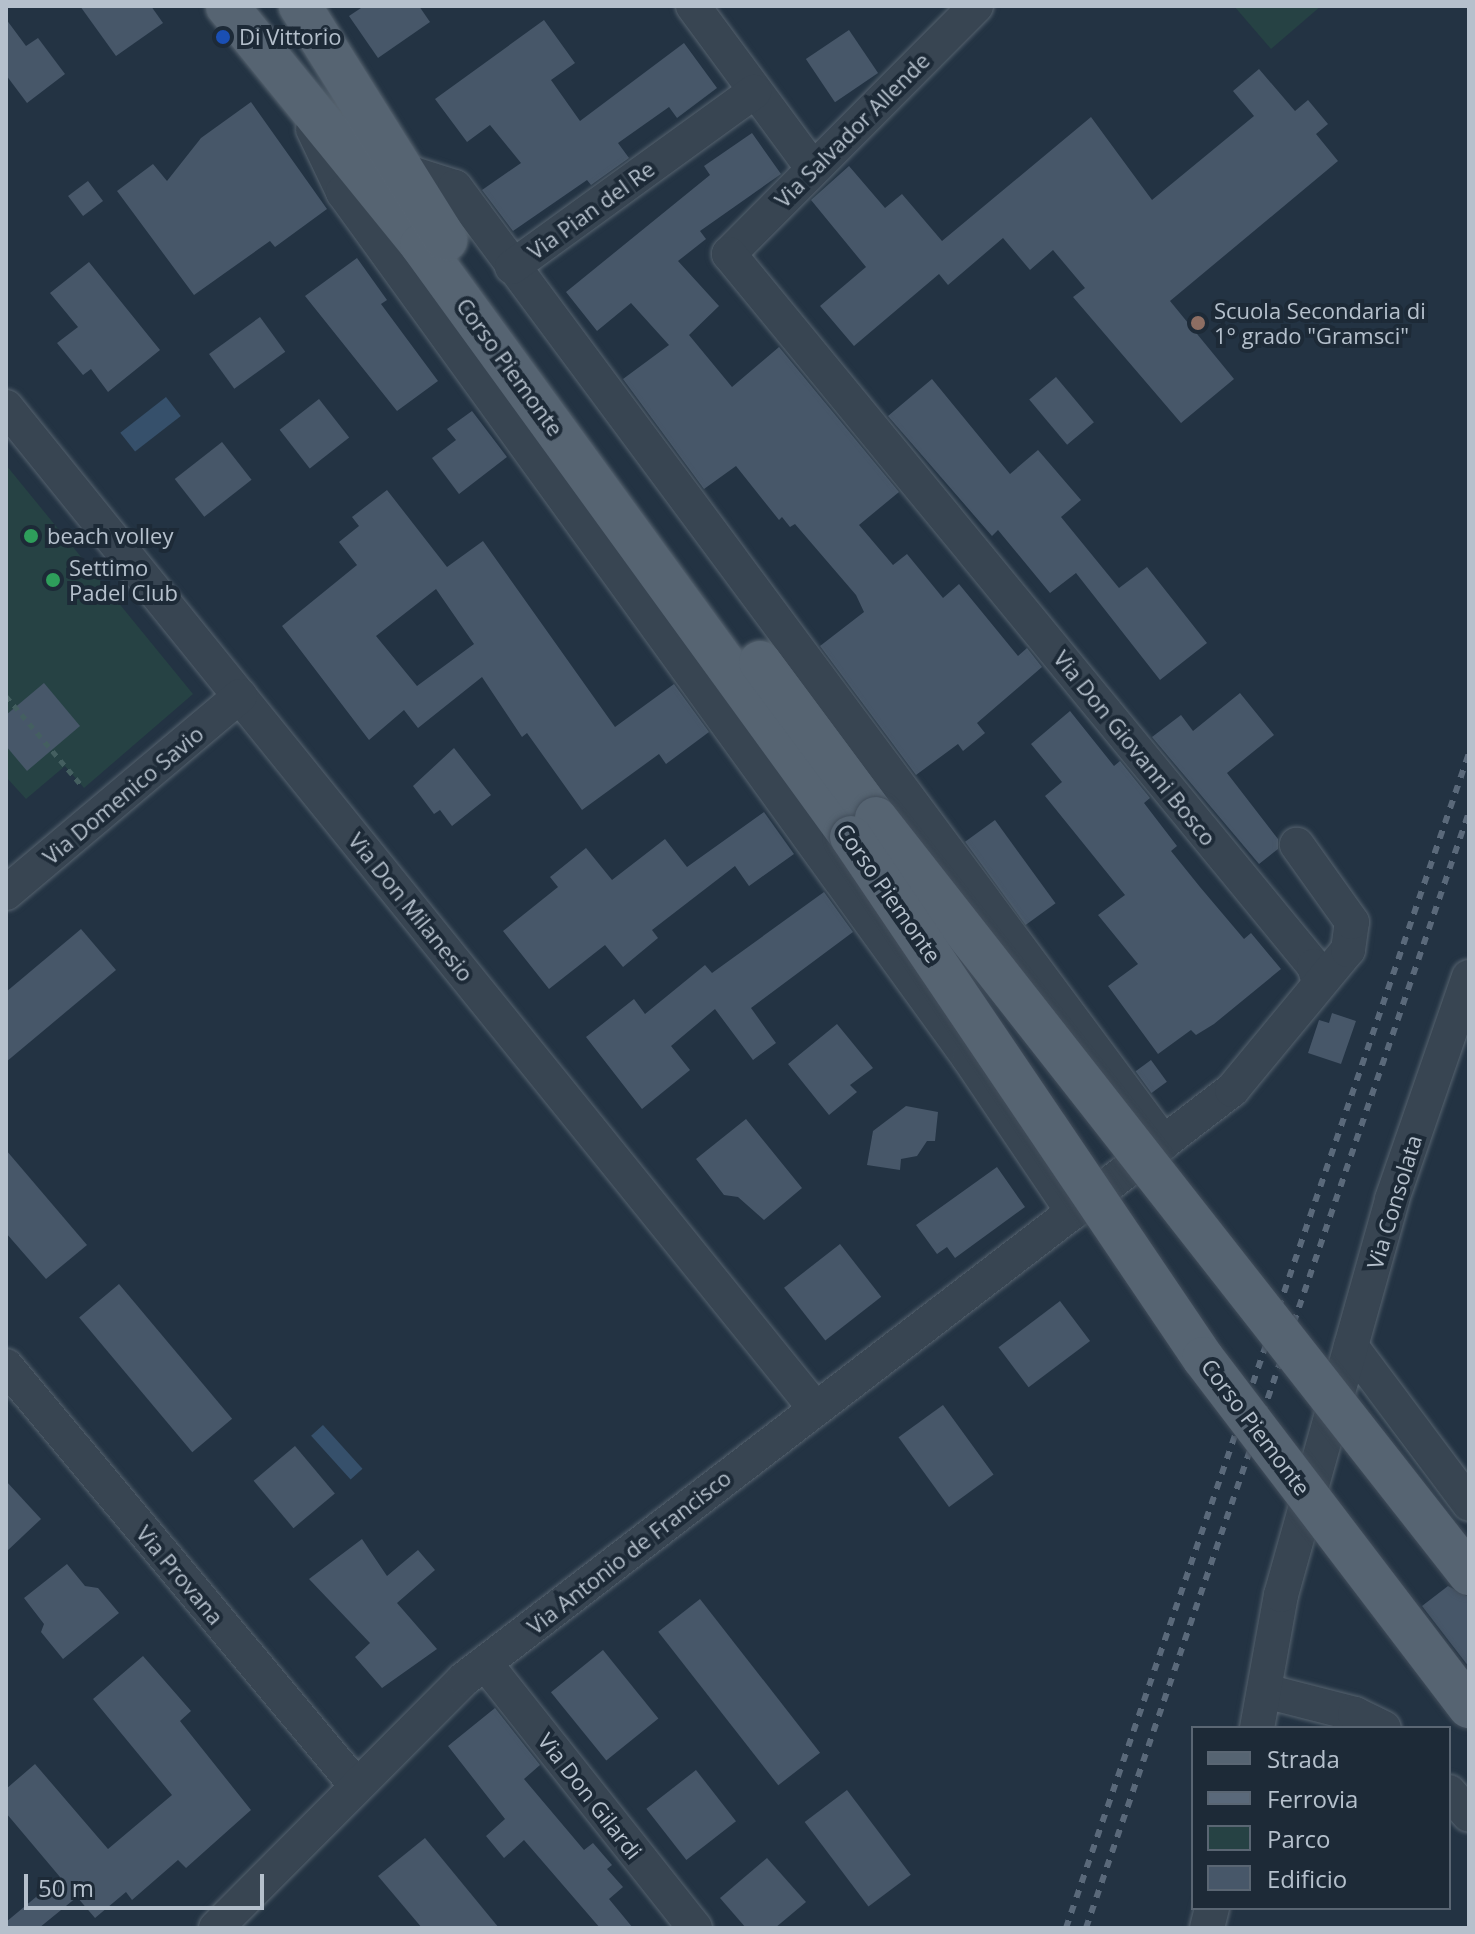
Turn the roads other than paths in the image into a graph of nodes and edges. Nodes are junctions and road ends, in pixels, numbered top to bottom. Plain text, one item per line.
1 (227, 6) edge
2 (300, 6) edge
3 (693, 6) edge
4 (976, 6) edge
5 (294, 89) junction
6 (754, 92) junction
7 (813, 169) junction
8 (404, 171) junction
9 (729, 254) joint
10 (512, 267) junction
11 (6, 407) edge
12 (240, 696) junction
13 (864, 828) junction
14 (1297, 845) dead end
15 (6, 893) edge
16 (1469, 977) edge
17 (1319, 982) junction
18 (1164, 1143) junction
19 (1073, 1212) junction
20 (1351, 1346) junction
21 (6, 1366) edge
22 (815, 1408) junction
23 (1469, 1504) edge
24 (1469, 1574) edge
25 (485, 1663) junction
26 (1265, 1691) junction
27 (1469, 1707) edge
28 (1257, 1726) edge
29 (1380, 1726) edge
30 (355, 1784) junction
31 (1451, 1794) edge
32 (1469, 1815) edge
33 (216, 1928) edge
34 (695, 1928) edge

1 - 5 main road, Corso Piemonte
2 - 8 main road, Corso Piemonte
3 - 6 street
4 - 7 street, Via Salvador Allende
5 - 13 main road, Corso Piemonte
5 - 19 street, Corso Piemonte
6 - 7 street
6 - 10 street, Via Pian del Re
7 - 9 street, Via Salvador Allende
8 - 10 street, Via Pian del Re
8 - 13 main road, Corso Piemonte
9 - 17 street, Via Don Giovanni Bosco
10 - 18 street
11 - 12 street, Via Don Milanesio
12 - 15 street, Via Domenico Savio
12 - 22 street, Via Don Milanesio
13 - 24 main road, Corso Piemonte, bridge
13 - 27 main road, Corso Piemonte, bridge
14 - 17 street
16 - 20 street, Via Consolata
17 - 18 street
18 - 19 street
19 - 22 street, Via Antonio de Francisco
20 - 23 street
20 - 26 street, Via Consolata
21 - 30 street, Via Provana
22 - 25 street, Via Antonio de Francisco
25 - 30 street, Via Antonio de Francisco
25 - 34 street, Via Don Gilardi
26 - 28 street, Via Consolata
26 - 29 street
30 - 33 street, Via Antonio de Francisco
31 - 32 street

